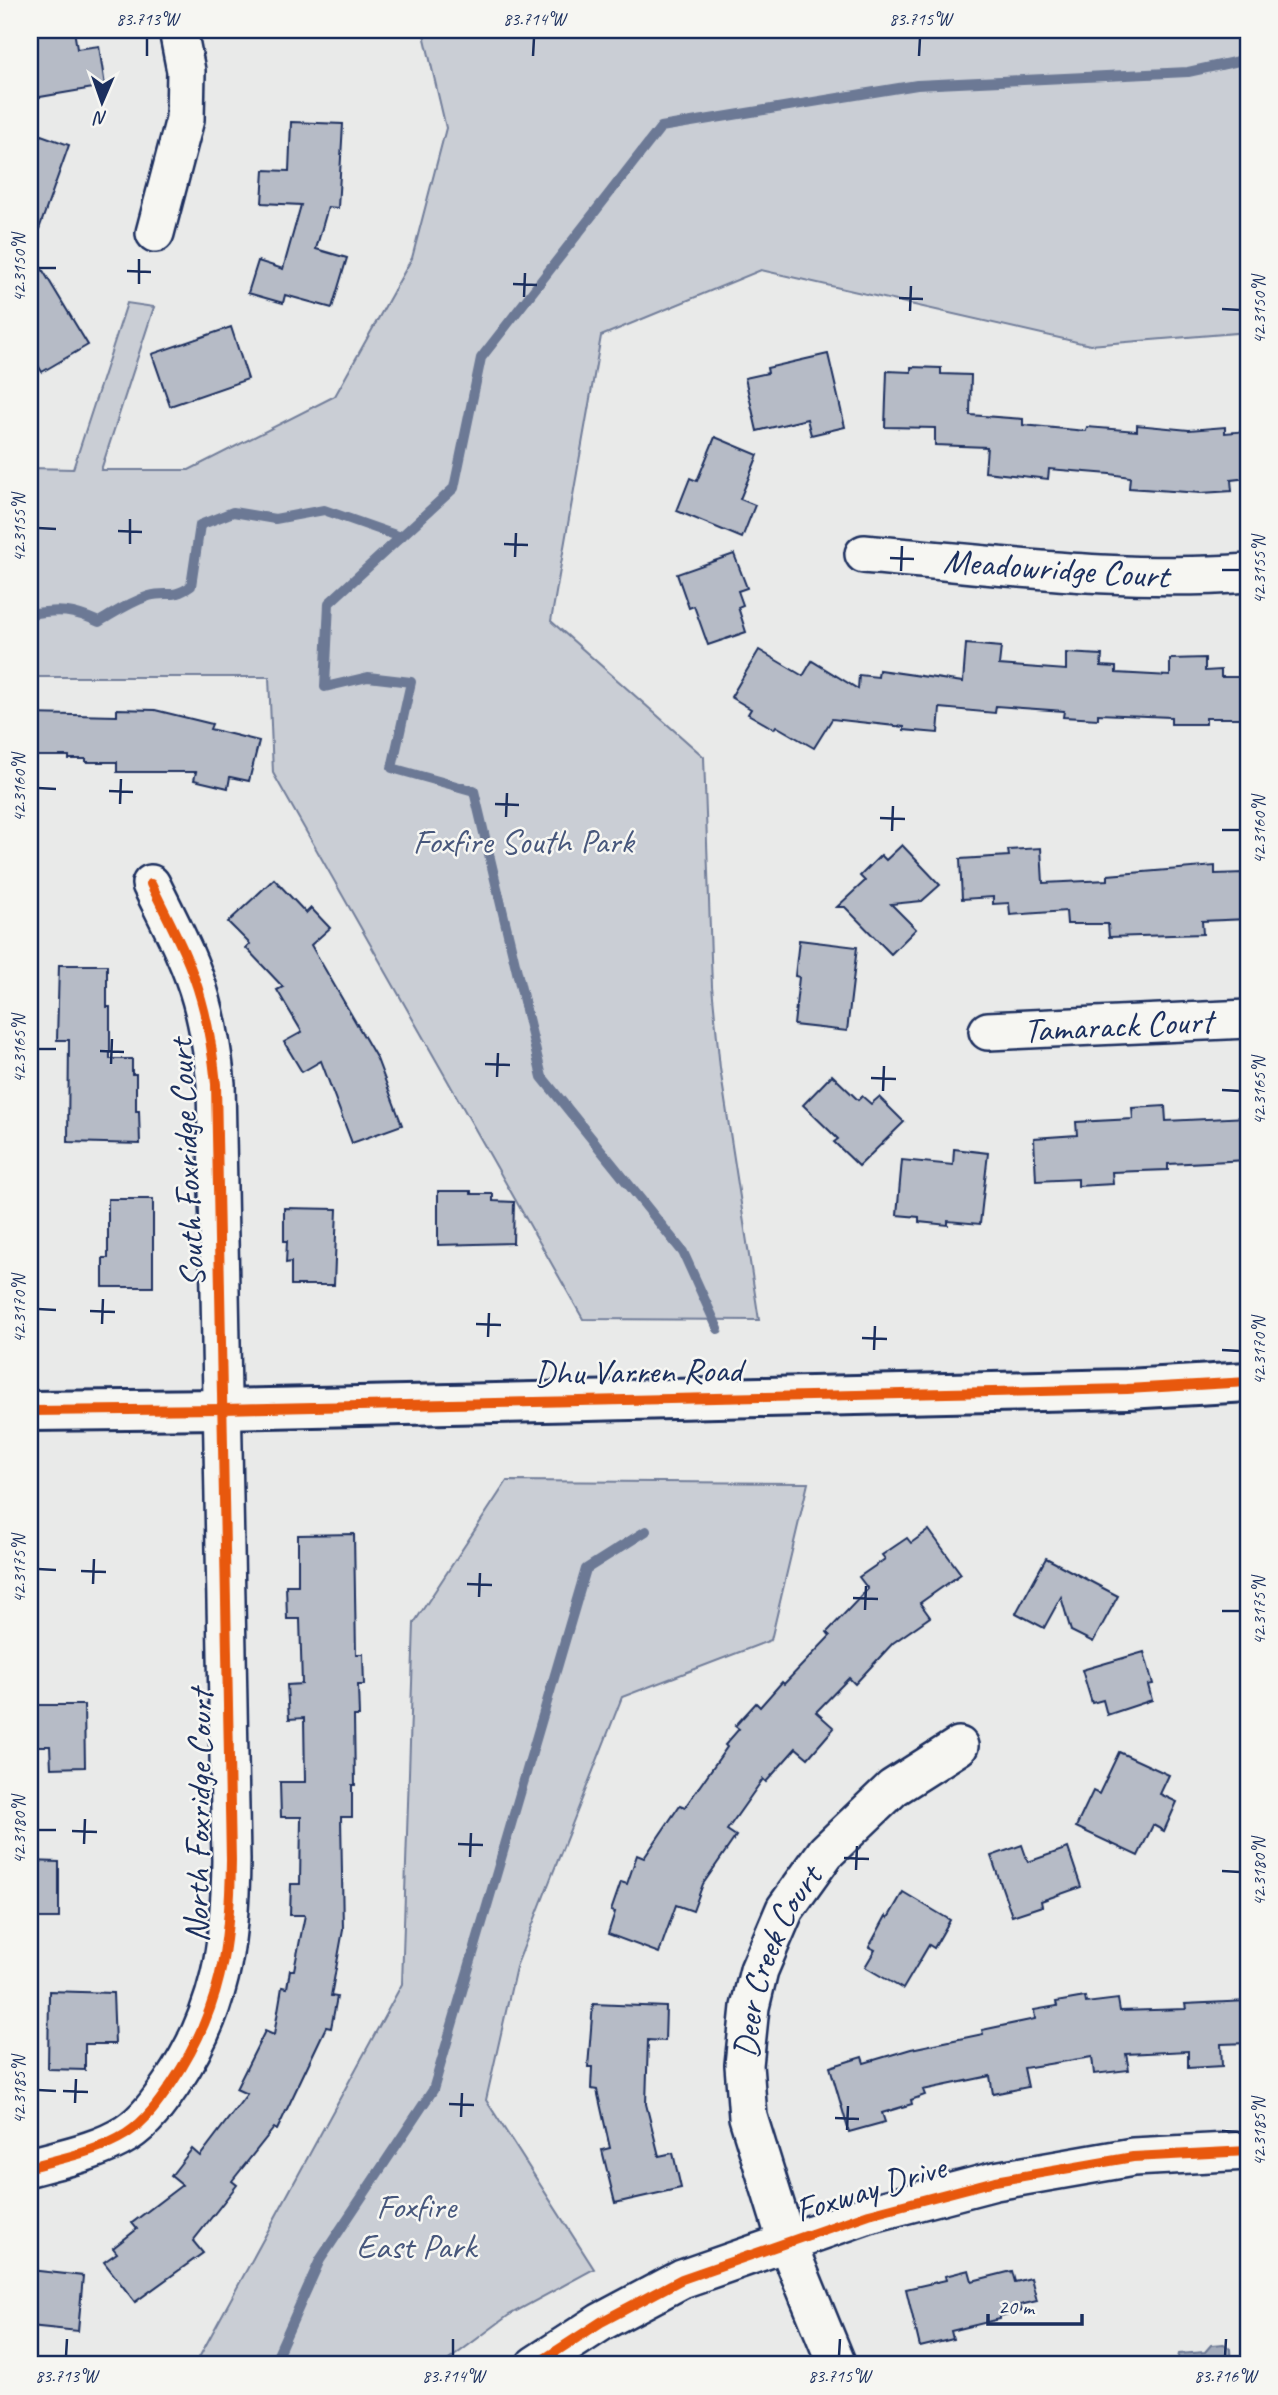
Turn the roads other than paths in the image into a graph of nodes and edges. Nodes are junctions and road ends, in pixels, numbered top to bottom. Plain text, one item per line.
1 (178, 30) edge
2 (155, 233) dead end
3 (864, 554) dead end
4 (1248, 573) edge
5 (151, 884) dead end
6 (1248, 1019) edge
7 (988, 1031) dead end
8 (1248, 1382) edge
9 (223, 1409) junction
10 (30, 1411) edge
11 (959, 1746) dead end
12 (1248, 2151) edge
13 (30, 2167) edge
14 (787, 2243) junction
15 (535, 2365) edge
16 (837, 2365) edge

1 - 2 street
3 - 4 street, Meadowridge Court
5 - 9 street, South Foxridge Court
6 - 7 street, Tamarack Court
8 - 9 main road, Dhu Varren Road
9 - 10 main road, Dhu Varren Road
9 - 13 street, North Foxridge Court
11 - 14 street, Deer Creek Court
12 - 14 street, Foxway Drive
14 - 15 street, Foxway Drive
14 - 16 street, Deer Creek Court

